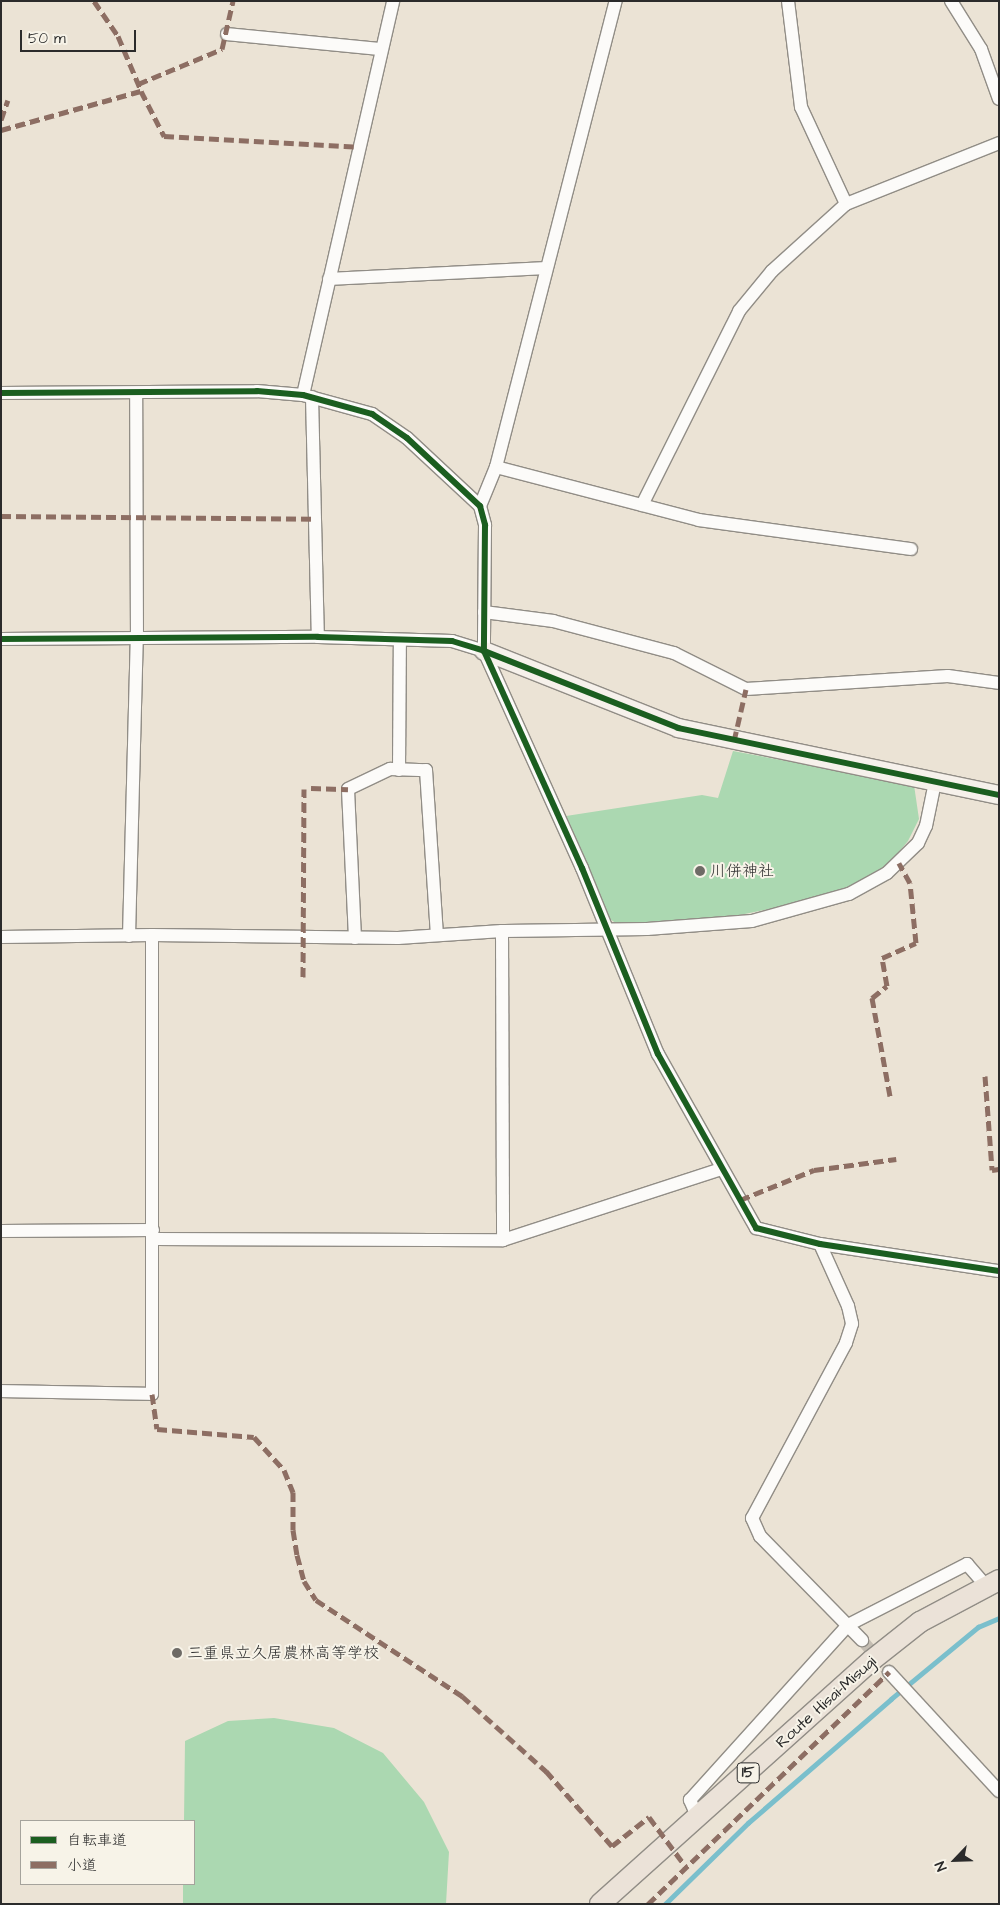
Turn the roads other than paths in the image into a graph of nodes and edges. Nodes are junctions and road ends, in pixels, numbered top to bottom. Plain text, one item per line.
1 (392, 1) edge
2 (616, 1) edge
3 (788, 1) edge
4 (951, 1) edge
5 (228, 34) dead end
6 (381, 49) junction
7 (999, 99) edge
8 (999, 143) edge
9 (846, 204) junction
10 (546, 268) junction
11 (329, 279) junction
12 (1, 393) edge
13 (136, 394) junction
14 (307, 396) junction
15 (496, 467) junction
16 (642, 505) junction
17 (480, 506) junction
18 (911, 549) dead end
19 (484, 612) junction
20 (318, 637) junction
21 (137, 638) junction
22 (1, 639) edge
23 (400, 640) junction
24 (484, 651) junction
25 (999, 683) edge
26 (399, 770) junction
27 (935, 782) junction
28 (999, 795) edge
29 (502, 931) junction
30 (608, 931) junction
31 (152, 935) junction
32 (437, 935) junction
33 (128, 936) junction
34 (1, 937) edge
35 (354, 938) junction
36 (722, 1169) junction
37 (1, 1231) edge
38 (153, 1235) junction
39 (503, 1240) junction
40 (820, 1244) junction
41 (999, 1271) edge
42 (1, 1391) edge
43 (992, 1582) edge
44 (848, 1625) junction
45 (862, 1640) tunnel mouth
46 (892, 1676) tunnel mouth
47 (999, 1792) edge
48 (698, 1818) junction
49 (600, 1904) edge

1 - 6 street
2 - 10 street
3 - 9 street
4 - 7 street
5 - 6 street
6 - 11 street
8 - 9 street
9 - 16 street
10 - 11 street
10 - 15 street
11 - 14 street
12 - 13 street
13 - 14 street
13 - 21 street
14 - 17 street
14 - 20 street
15 - 16 street
15 - 17 street
16 - 18 street
17 - 19 street
19 - 24 street
19 - 25 street
20 - 21 street
20 - 23 street
21 - 22 street
21 - 33 street
23 - 24 street
23 - 26 street
24 - 27 street
24 - 30 street
26 - 32 street
26 - 35 street
27 - 28 street
27 - 30 street
29 - 30 street
29 - 32 street
29 - 39 street
30 - 36 street
31 - 33 street
31 - 35 street
31 - 38 street
32 - 35 street
33 - 34 street
36 - 39 street
36 - 40 street
37 - 38 street
38 - 39 street
38 - 42 street
40 - 41 street
40 - 44 street
43 - 44 street
43 - 48 main road, Route Hisai-Misugi / 15
44 - 45 street
44 - 48 street
46 - 47 street
48 - 49 main road, Route Hisai-Misugi / 15

